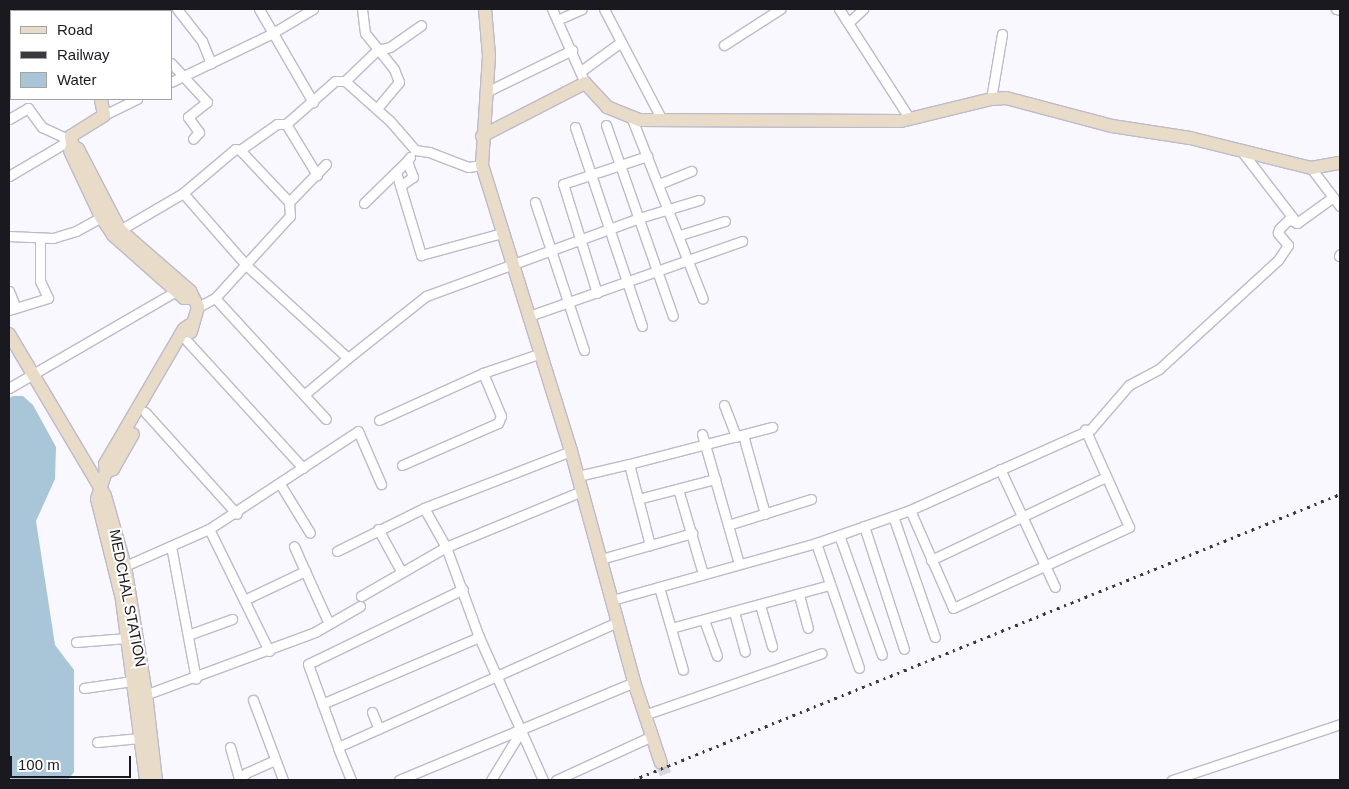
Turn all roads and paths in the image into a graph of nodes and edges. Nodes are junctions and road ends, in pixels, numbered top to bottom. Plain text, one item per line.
1 (177, 9) edge
2 (259, 9) edge
3 (311, 9) edge
4 (362, 9) edge
5 (485, 9) edge
6 (552, 9) edge
7 (582, 9) edge
8 (604, 9) edge
9 (780, 9) edge
10 (839, 9) edge
11 (863, 9) edge
12 (1336, 9) edge
13 (1340, 10) edge
14 (557, 20) junction
15 (848, 22) junction
16 (421, 25) dead end
17 (272, 34) junction
18 (1002, 34) dead end
19 (622, 42) junction
20 (724, 45) dead end
21 (377, 50) junction
22 (572, 50) junction
23 (211, 63) junction
24 (172, 64) edge
25 (583, 77) junction
26 (181, 78) junction
27 (345, 81) junction
28 (172, 82) edge
29 (486, 92) junction
30 (991, 99) junction
31 (100, 100) edge
32 (135, 100) edge
33 (313, 102) junction
34 (376, 109) junction
35 (104, 115) junction
36 (9, 119) edge
37 (632, 119) junction
38 (910, 119) junction
39 (662, 120) junction
40 (286, 124) junction
41 (606, 125) dead end
42 (575, 127) dead end
43 (482, 136) junction
44 (193, 139) dead end
45 (71, 142) junction
46 (240, 150) junction
47 (415, 150) junction
48 (1243, 153) junction
49 (647, 156) junction
50 (407, 161) junction
51 (1340, 163) edge
52 (326, 164) dead end
53 (482, 165) junction
54 (621, 166) junction
55 (1312, 168) junction
56 (692, 171) dead end
57 (396, 172) junction
58 (317, 175) junction
59 (9, 176) edge
60 (592, 176) junction
61 (659, 184) junction
62 (400, 186) junction
63 (184, 193) junction
64 (1333, 197) junction
65 (699, 200) dead end
66 (289, 202) junction
67 (536, 202) dead end
68 (364, 204) dead end
69 (1340, 206) edge
70 (670, 208) junction
71 (101, 217) junction
72 (639, 218) junction
73 (725, 221) dead end
74 (1297, 222) junction
75 (610, 229) junction
76 (120, 230) junction
77 (502, 233) junction
78 (680, 235) junction
79 (9, 236) edge
80 (40, 238) junction
81 (580, 240) junction
82 (742, 241) dead end
83 (552, 251) junction
84 (688, 259) junction
85 (512, 264) junction
86 (246, 265) junction
87 (657, 271) junction
88 (627, 282) junction
89 (9, 291) edge
90 (176, 291) junction
91 (597, 293) junction
92 (215, 298) junction
93 (703, 299) dead end
94 (195, 303) junction
95 (569, 303) junction
96 (12, 309) edge
97 (529, 316) junction
98 (673, 316) dead end
99 (190, 325) junction
100 (642, 326) dead end
101 (9, 334) edge
102 (187, 341) junction
103 (584, 350) dead end
104 (541, 353) junction
105 (348, 358) junction
106 (483, 373) junction
107 (31, 374) junction
108 (9, 388) edge
109 (305, 394) junction
110 (724, 405) dead end
111 (145, 412) junction
112 (326, 419) dead end
113 (379, 420) dead end
114 (772, 427) dead end
115 (1085, 429) junction
116 (702, 434) dead end
117 (739, 436) junction
118 (705, 445) junction
119 (571, 451) junction
120 (629, 464) junction
121 (402, 465) dead end
122 (303, 468) junction
123 (1000, 469) junction
124 (106, 472) junction
125 (578, 476) junction
126 (1106, 477) junction
127 (715, 479) junction
128 (280, 484) junction
129 (381, 484) dead end
130 (678, 488) junction
131 (100, 490) junction
132 (582, 491) junction
133 (638, 499) junction
134 (811, 499) dead end
135 (424, 508) junction
136 (910, 510) junction
137 (236, 514) junction
138 (765, 514) junction
139 (893, 516) junction
140 (1022, 517) junction
141 (728, 525) junction
142 (864, 526) junction
143 (209, 529) junction
144 (378, 529) junction
145 (310, 533) dead end
146 (692, 533) junction
147 (839, 535) junction
148 (816, 543) junction
149 (650, 545) junction
150 (171, 546) junction
151 (294, 546) dead end
152 (446, 547) junction
153 (338, 551) dead end
154 (601, 559) junction
155 (931, 560) junction
156 (739, 564) junction
157 (1045, 565) junction
158 (124, 566) junction
159 (305, 571) junction
160 (401, 571) junction
161 (703, 574) junction
162 (829, 585) junction
163 (659, 587) junction
164 (1055, 587) dead end
165 (463, 589) junction
166 (799, 595) junction
167 (361, 596) dead end
168 (244, 600) junction
169 (612, 600) junction
170 (760, 605) junction
171 (360, 606) dead end
172 (734, 612) junction
173 (232, 619) dead end
174 (704, 620) junction
175 (618, 622) junction
176 (328, 624) junction
177 (671, 628) junction
178 (808, 628) dead end
179 (188, 634) junction
180 (479, 637) junction
181 (127, 638) junction
182 (935, 638) dead end
183 (76, 642) dead end
184 (772, 646) dead end
185 (904, 650) dead end
186 (269, 651) junction
187 (745, 652) dead end
188 (822, 653) dead end
189 (882, 655) dead end
190 (717, 656) dead end
191 (859, 668) dead end
192 (683, 670) dead end
193 (497, 678) junction
194 (196, 679) junction
195 (132, 680) junction
196 (634, 682) junction
197 (84, 688) dead end
198 (140, 696) junction
199 (253, 700) dead end
200 (322, 704) junction
201 (372, 712) dead end
202 (644, 715) junction
203 (1340, 724) edge
204 (379, 729) junction
205 (521, 731) junction
206 (650, 736) junction
207 (140, 738) junction
208 (97, 742) dead end
209 (230, 747) dead end
210 (338, 747) junction
211 (275, 760) junction
212 (661, 764) tunnel mouth
213 (238, 779) edge
214 (146, 780) edge
215 (156, 780) edge
216 (283, 780) edge
217 (351, 780) edge
218 (399, 780) edge
219 (491, 780) edge
220 (543, 780) edge
221 (556, 780) edge
222 (1172, 780) edge

1 - 23 street
2 - 17 street
3 - 17 street
4 - 21 street
5 - 29 street
6 - 14 street
7 - 14 street
8 - 19 street
9 - 20 street
10 - 15 street
11 - 15 street
12 - 13 street
14 - 22 street
15 - 38 street
16 - 21 street
17 - 23 street
17 - 33 street
18 - 30 street
19 - 25 street
19 - 39 street
21 - 27 street
21 - 34 street
22 - 25 street
22 - 29 street
23 - 26 street
24 - 26 street
25 - 37 street
25 - 43 street
26 - 28 street
26 - 44 street
27 - 33 street
27 - 34 street
29 - 43 street
30 - 38 street
30 - 48 street
31 - 35 street
32 - 35 street
33 - 40 street
34 - 47 street
35 - 45 street
36 - 45 street
37 - 39 street
37 - 49 street
38 - 39 street
40 - 46 street
40 - 58 street
41 - 54 street
42 - 60 street
43 - 53 street
45 - 59 street
45 - 71 street
45 - 76 street
46 - 63 street
46 - 66 street
47 - 50 street
47 - 53 street
48 - 55 street
48 - 74 street
49 - 54 street
49 - 61 street
50 - 57 street
50 - 62 street
51 - 55 street
52 - 58 street
53 - 77 street
54 - 60 street
54 - 72 street
55 - 64 street
56 - 61 street
57 - 62 street
57 - 68 street
58 - 66 street
60 - 75 street
60 - 81 street
61 - 70 street
62 - 77 street
63 - 76 street
63 - 86 street
64 - 69 street
64 - 74 street
65 - 70 street
66 - 86 street
67 - 83 street
70 - 72 street
70 - 78 street
71 - 80 street
71 - 90 street
72 - 75 street
72 - 87 street
73 - 78 street
74 - 115 street
75 - 81 street
75 - 88 street
76 - 94 street
77 - 85 street
78 - 84 street
79 - 80 street
80 - 96 street
81 - 83 street
81 - 91 street
82 - 84 street
83 - 85 street
83 - 95 street
84 - 87 street
84 - 93 street
85 - 97 street
85 - 105 street
86 - 92 street
86 - 105 street
87 - 88 street
87 - 98 street
88 - 91 street
88 - 100 street
89 - 96 street
90 - 94 street
90 - 107 street
91 - 95 street
92 - 94 street
92 - 109 street
94 - 99 street
95 - 97 street
95 - 103 street
97 - 104 street
99 - 102 street
99 - 124 street
101 - 107 street, MEDCHAL STATION
102 - 111 street
102 - 122 street
104 - 106 street
104 - 119 street
105 - 109 street
106 - 113 street
106 - 121 street
107 - 108 street
107 - 131 street, MEDCHAL STATION
109 - 112 street
110 - 117 street
111 - 124 street
111 - 137 street
114 - 117 street
115 - 123 street
115 - 126 street
116 - 118 street
117 - 118 street
117 - 138 street
118 - 120 street
118 - 127 street
119 - 125 street
119 - 135 street
120 - 125 street
120 - 133 street
122 - 128 street
122 - 129 street
123 - 136 street
123 - 140 street
124 - 131 street
125 - 132 street
126 - 140 street
126 - 157 street
127 - 130 street
127 - 141 street
128 - 137 street
128 - 145 street
130 - 133 street
130 - 146 street
131 - 158 street, MEDCHAL STATION
131 - 181 street
132 - 152 street
132 - 154 street
133 - 149 street
134 - 138 street
135 - 144 street
135 - 152 street
136 - 139 street
136 - 155 street
137 - 143 street
138 - 141 street
139 - 142 street
139 - 182 street
140 - 155 street
140 - 157 street
141 - 156 street
142 - 147 street
142 - 185 street
143 - 150 street
143 - 168 street
144 - 153 street
144 - 160 street
146 - 149 street
146 - 161 street
147 - 148 street
147 - 189 street
148 - 156 street
148 - 162 street
149 - 154 street
150 - 158 street
150 - 179 street
151 - 159 street
152 - 160 street
152 - 165 street
154 - 169 street
155 - 157 street
156 - 161 street
157 - 164 street
158 - 198 street, MEDCHAL STATION
159 - 168 street
159 - 176 street
160 - 167 street
161 - 163 street
162 - 166 street
162 - 191 street
163 - 169 street
163 - 177 street
165 - 180 street
165 - 200 street
166 - 170 street
166 - 178 street
168 - 186 street
169 - 175 street
170 - 172 street
170 - 184 street
171 - 176 street
172 - 174 street
172 - 187 street
173 - 179 street
174 - 177 street
174 - 190 street
175 - 193 street
175 - 196 street
176 - 186 street
177 - 192 street
179 - 194 street
180 - 193 street
180 - 200 street
181 - 183 street
181 - 195 street
186 - 194 street
188 - 202 street
193 - 204 street
193 - 205 street
194 - 198 street
195 - 197 street
195 - 198 street
196 - 202 street
196 - 205 street
198 - 207 street
198 - 215 street, MEDCHAL STATION
199 - 211 street
200 - 210 street
201 - 204 street
202 - 206 street
203 - 222 street
204 - 210 street
205 - 218 street
205 - 219 street
205 - 220 street
206 - 212 street
206 - 221 street
207 - 208 street
207 - 214 street
209 - 213 street
210 - 217 street
211 - 213 street
211 - 216 street

